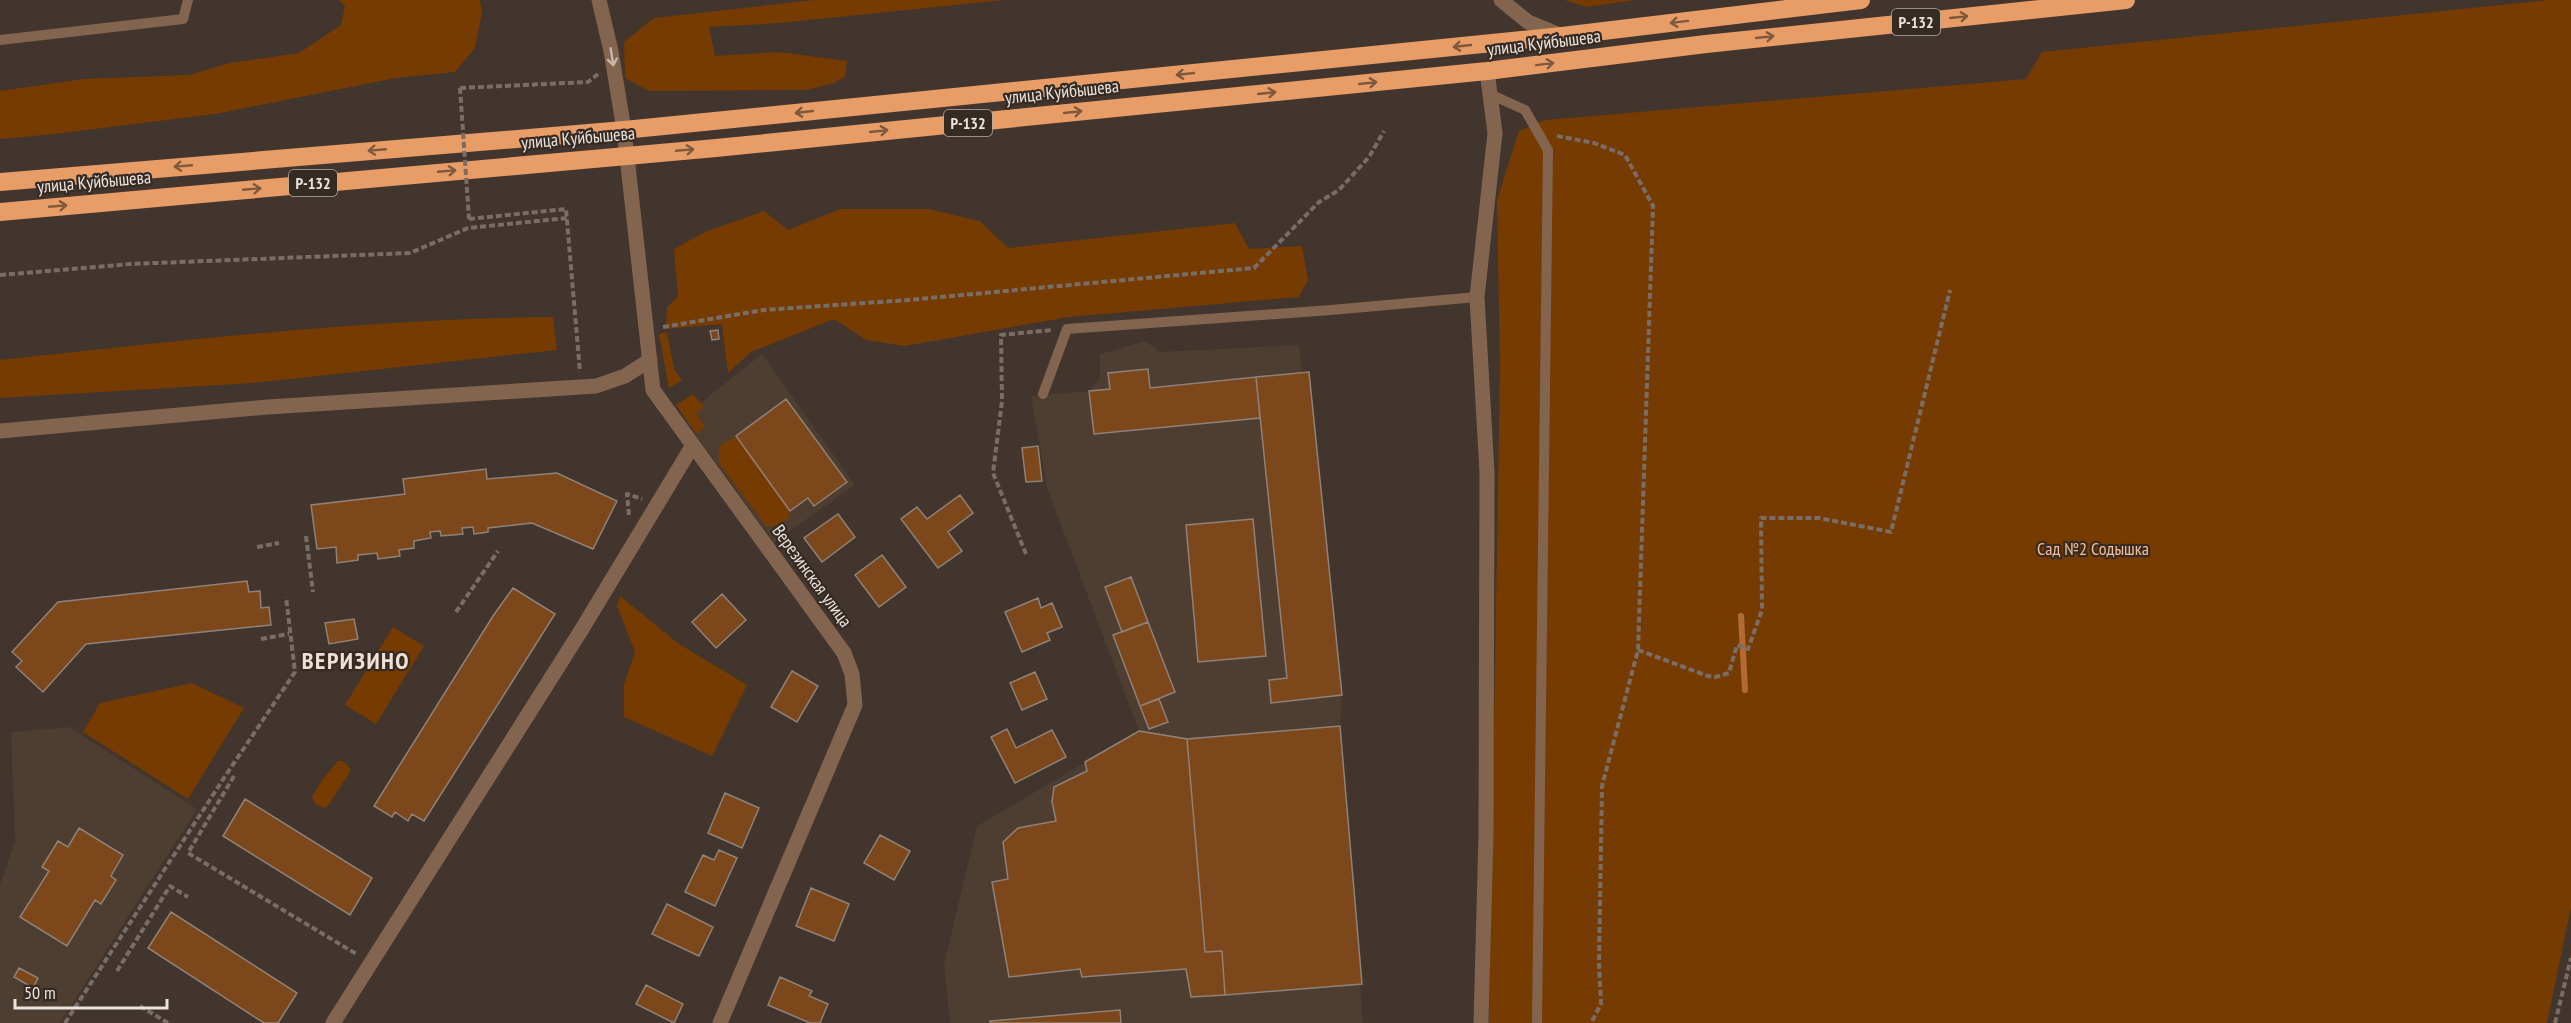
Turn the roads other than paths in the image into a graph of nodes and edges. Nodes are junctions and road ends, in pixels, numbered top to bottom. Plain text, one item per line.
1 (189, 0) edge
2 (599, 0) edge
3 (1501, 0) edge
4 (1862, 0) edge
5 (2126, 0) edge
6 (1562, 36) junction
7 (0, 40) edge
8 (1487, 71) junction
9 (1492, 95) junction
10 (624, 130) junction
11 (627, 155) junction
12 (0, 182) edge
13 (0, 212) edge
14 (1477, 297) junction
15 (650, 360) junction
16 (1043, 394) dead end
17 (0, 430) edge
18 (693, 445) junction
19 (333, 1023) edge
20 (720, 1023) edge
21 (1481, 1023) edge
22 (1537, 1023) edge

1 - 7 lane
2 -> 10 street, Верезинская улица
3 - 6 street
4 -> 6 highway, улица Куйбышева / Р-132
8 -> 5 highway, улица Куйбышева / Р-132
6 -> 10 highway, улица Куйбышева / Р-132
8 - 9 street
11 -> 8 highway, улица Куйбышева / Р-132
9 - 14 street
9 - 22 lane
10 - 11 street, Верезинская улица
10 -> 12 highway, улица Куйбышева / Р-132
13 -> 11 highway, улица Куйбышева / Р-132
11 - 15 street, Верезинская улица
14 - 16 lane
14 - 21 street
15 - 17 street
15 - 18 street, Верезинская улица
18 - 19 street
18 - 20 street, Верезинская улица

